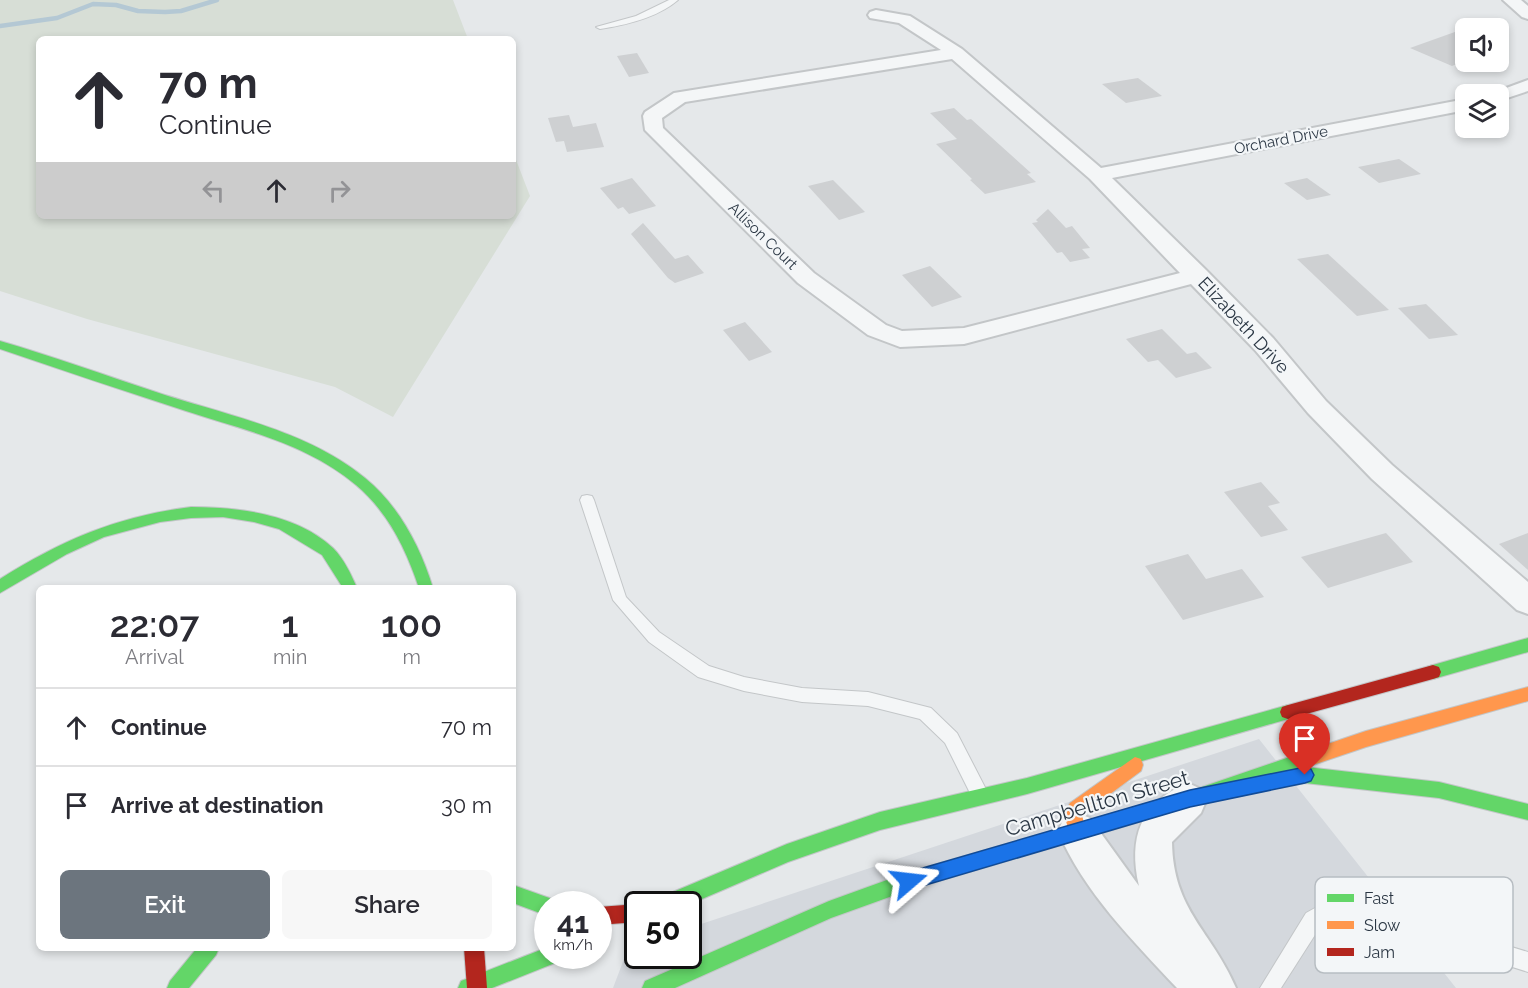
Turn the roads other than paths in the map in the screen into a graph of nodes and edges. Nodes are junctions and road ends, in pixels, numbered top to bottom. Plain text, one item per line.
1 (674, 0) edge
2 (1511, 0) edge
3 (1528, 14) edge
4 (876, 15) dead end
5 (600, 27) dead end
6 (956, 53) junction
7 (1528, 85) edge
8 (1509, 92) edge
9 (1455, 106) edge
10 (1097, 175) junction
11 (1198, 275) junction
12 (0, 345) edge
13 (587, 500) dead end
14 (348, 585) edge
15 (425, 585) edge
16 (0, 587) edge
17 (1528, 602) edge
18 (1528, 645) edge
19 (1528, 694) edge
20 (1165, 748) junction
21 (981, 797) junction
22 (1190, 799) junction
23 (1528, 812) edge
24 (1077, 831) junction
25 (698, 891) edge
26 (516, 895) edge
27 (534, 902) edge
28 (1315, 919) edge
29 (207, 951) edge
30 (474, 951) edge
31 (1513, 957) edge
32 (534, 962) edge
33 (1528, 962) edge
34 (474, 987) edge
35 (177, 988) edge
36 (652, 988) edge
37 (1208, 988) edge
38 (1215, 988) edge
39 (1270, 988) edge

1 - 5 lane
2 - 3 street
4 - 6 street, Elizabeth Drive
6 - 10 street, Elizabeth Drive
6 - 11 street, Allison Court
7 - 8 street
9 - 10 street, Orchard Drive
10 - 11 street, Elizabeth Drive
11 - 17 street, Elizabeth Drive
12 - 15 main road
13 - 21 lane
14 - 16 main road
18 - 20 main road, Campbellton Street
19 - 22 main road, Campbellton Street
20 - 21 main road, Campbellton Street
20 - 24 main road
21 - 25 main road, Campbellton Street
22 - 23 main road
22 - 24 main road, Campbellton Street
22 - 38 street
24 - 36 main road, Campbellton Street
24 - 37 street
26 - 27 main road
28 - 39 lane
29 - 35 main road
30 - 34 main road
31 - 33 lane
32 - 34 main road

